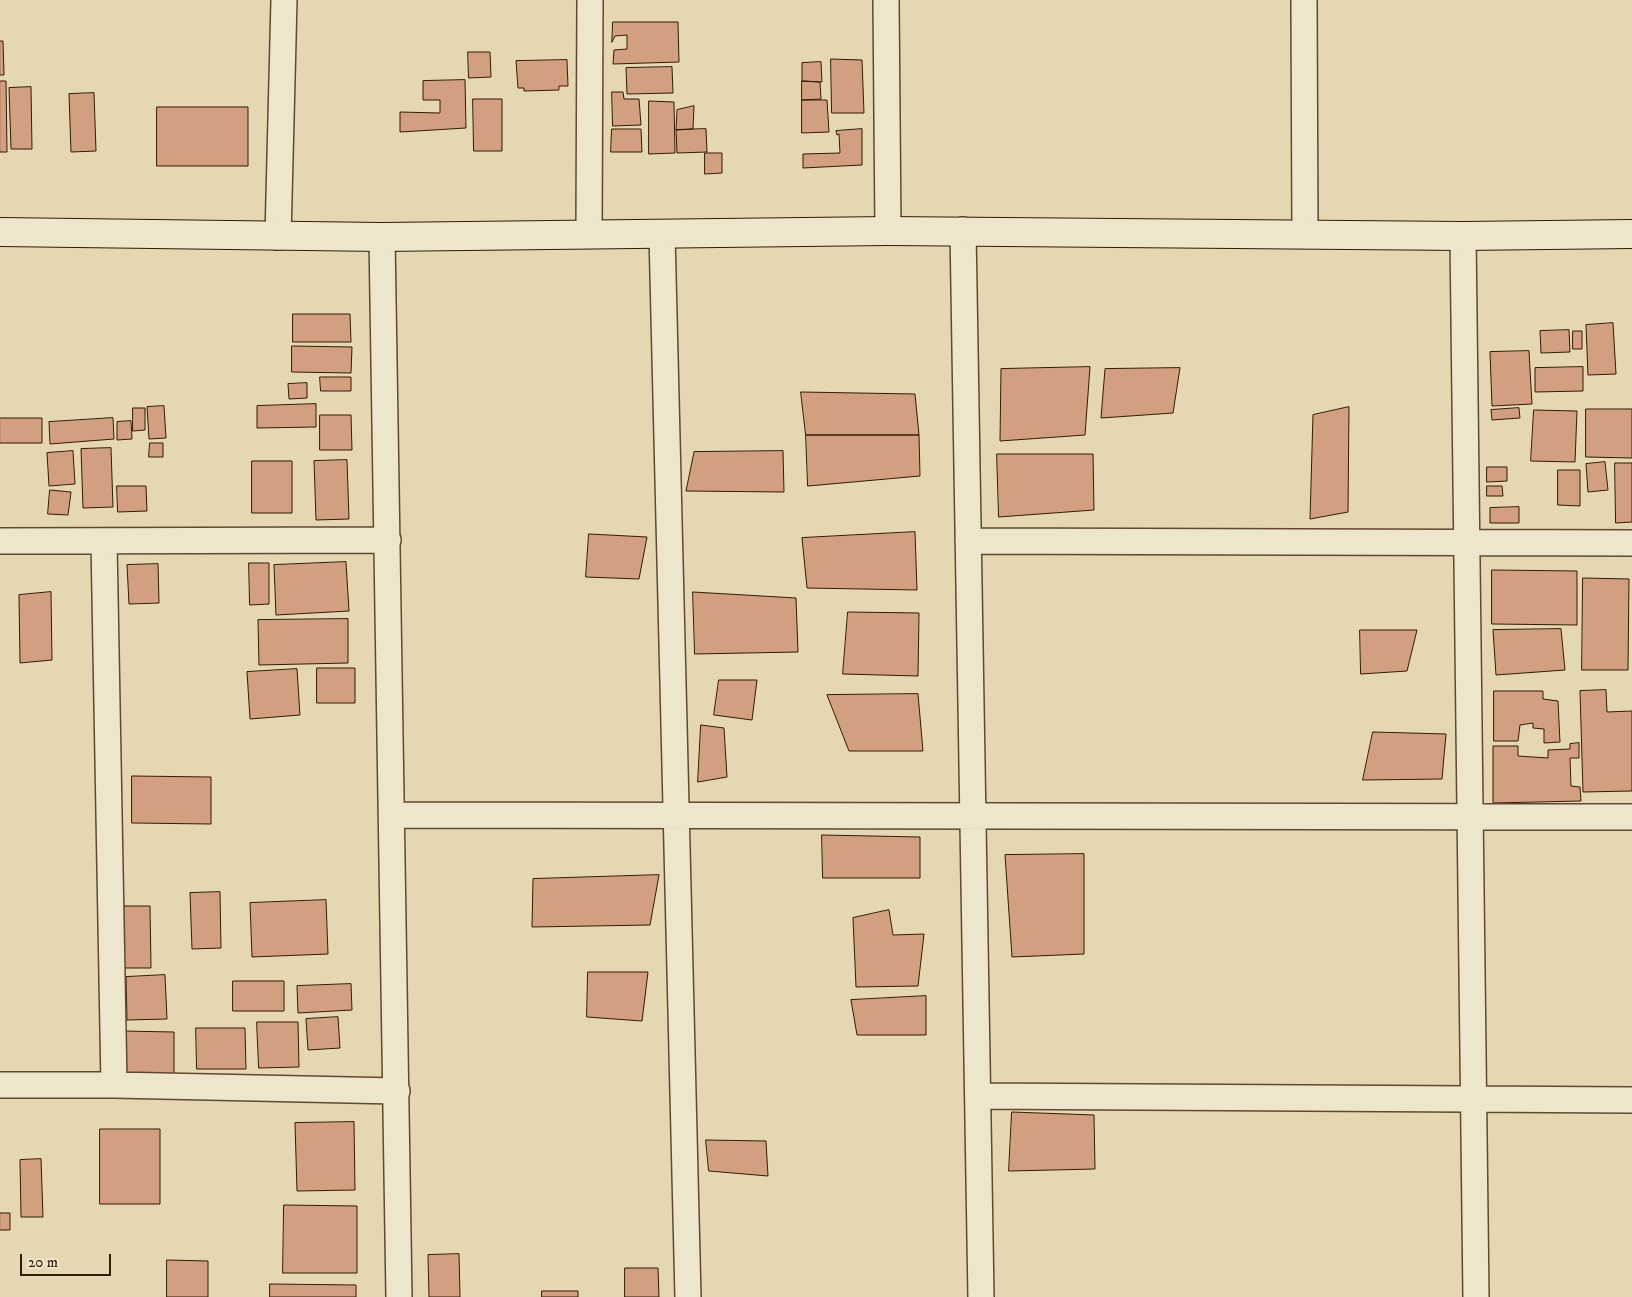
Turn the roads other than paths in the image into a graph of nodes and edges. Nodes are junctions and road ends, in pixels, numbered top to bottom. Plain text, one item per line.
1 (284, 0) edge
2 (590, 0) edge
3 (886, 0) edge
4 (1304, 0) edge
5 (888, 230) junction
6 (963, 230) junction
7 (0, 232) edge
8 (662, 234) junction
9 (1632, 234) edge
10 (588, 235) junction
11 (1305, 235) junction
12 (278, 236) junction
13 (1463, 236) junction
14 (382, 237) junction
15 (388, 540) junction
16 (0, 541) edge
17 (968, 541) junction
18 (104, 542) junction
19 (1465, 542) junction
20 (1632, 543) edge
21 (393, 815) junction
22 (676, 816) junction
23 (972, 816) junction
24 (1469, 817) junction
25 (1632, 817) edge
26 (114, 1085) junction
27 (0, 1086) edge
28 (397, 1091) junction
29 (978, 1096) junction
30 (1473, 1099) junction
31 (1632, 1100) edge
32 (399, 1297) edge
33 (688, 1297) edge
34 (981, 1297) edge
35 (1476, 1297) edge

1 - 12 street
2 - 10 street
3 - 5 street
4 - 11 street
5 - 6 street
5 - 8 street
6 - 11 street
6 - 17 street
7 - 12 street
8 - 10 street
8 - 22 street
9 - 13 street
10 - 14 street
11 - 13 street
12 - 14 street
13 - 19 street
14 - 15 street
15 - 18 street
15 - 21 street
16 - 18 street
17 - 19 street
17 - 23 street
18 - 26 street
19 - 20 street
19 - 24 street
21 - 22 street
21 - 28 street
22 - 23 street
22 - 33 street
23 - 24 street
23 - 29 street
24 - 25 street
24 - 30 street
26 - 27 street
26 - 28 street
28 - 32 street
29 - 30 street
29 - 34 street
30 - 31 street
30 - 35 street

